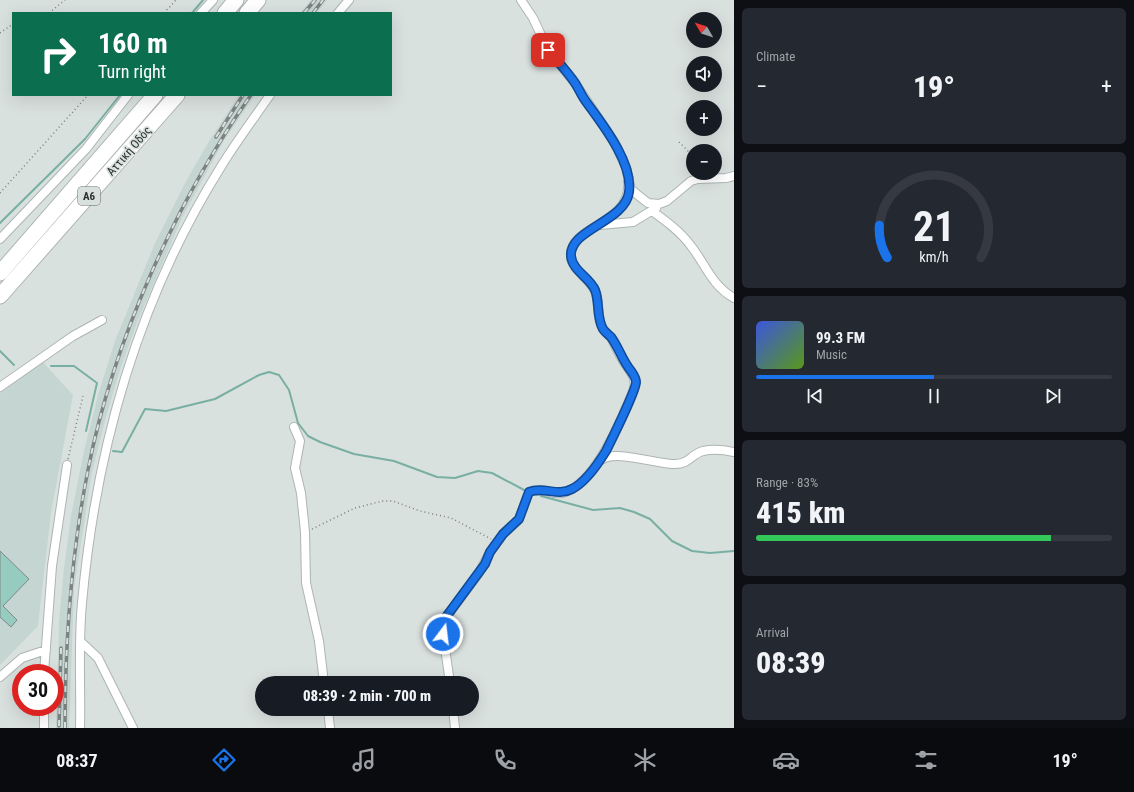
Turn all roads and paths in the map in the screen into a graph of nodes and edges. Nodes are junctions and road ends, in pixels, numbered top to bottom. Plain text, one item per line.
1 (65, 0) edge
2 (176, 0) edge
3 (213, 0) edge
4 (236, 0) edge
5 (258, 0) edge
6 (349, 0) edge
7 (521, 0) edge
8 (50, 12) edge
9 (165, 12) edge
10 (202, 12) edge
11 (226, 12) edge
12 (248, 12) edge
13 (339, 12) edge
14 (12, 25) edge
15 (0, 33) edge
16 (87, 96) edge
17 (127, 96) edge
18 (154, 96) edge
19 (176, 96) edge
20 (269, 96) edge
21 (679, 142) dead end
22 (686, 149) edge
23 (734, 176) edge
24 (628, 181) junction
25 (0, 192) edge
26 (667, 201) junction
27 (652, 211) junction
28 (599, 225) junction
29 (0, 238) edge
30 (0, 273) edge
31 (0, 296) edge
32 (734, 298) edge
33 (102, 320) dead end
34 (0, 387) edge
35 (83, 396) dead end
36 (294, 426) dead end
37 (612, 438) junction
38 (734, 452) edge
39 (620, 456) junction
40 (597, 462) junction
41 (67, 465) joint
42 (305, 532) junction
43 (500, 538) junction
44 (81, 642) junction
45 (46, 650) junction
46 (45, 664) edge
47 (323, 676) edge
48 (449, 676) edge
49 (0, 677) edge
50 (44, 716) edge
51 (329, 716) edge
52 (454, 716) edge
53 (44, 728) edge
54 (80, 728) edge
55 (133, 728) edge
56 (330, 728) edge
57 (456, 728) edge

1 - 8 path
2 - 9 path
3 - 10 street
4 - 11 highway
5 - 12 highway
6 - 13 street
7 - 24 street
14 - 15 path
16 - 25 path
17 - 29 street
18 - 30 highway, Αττική Οδός / Α6
19 - 31 highway, Αττική Οδός / Α6
20 - 44 street
21 - 22 path
23 - 26 street
24 - 26 street
24 - 28 street
26 - 27 street
27 - 28 street
27 - 32 street
28 - 37 street
33 - 34 street
35 - 41 path
36 - 42 street
37 - 39 street
37 - 40 street
38 - 39 street
39 - 40 street
40 - 43 street
41 - 45 street
42 - 43 path
42 - 47 street
43 - 48 street
44 - 54 street
44 - 55 street
45 - 46 street
45 - 49 street
50 - 53 street
51 - 56 street
52 - 57 street

